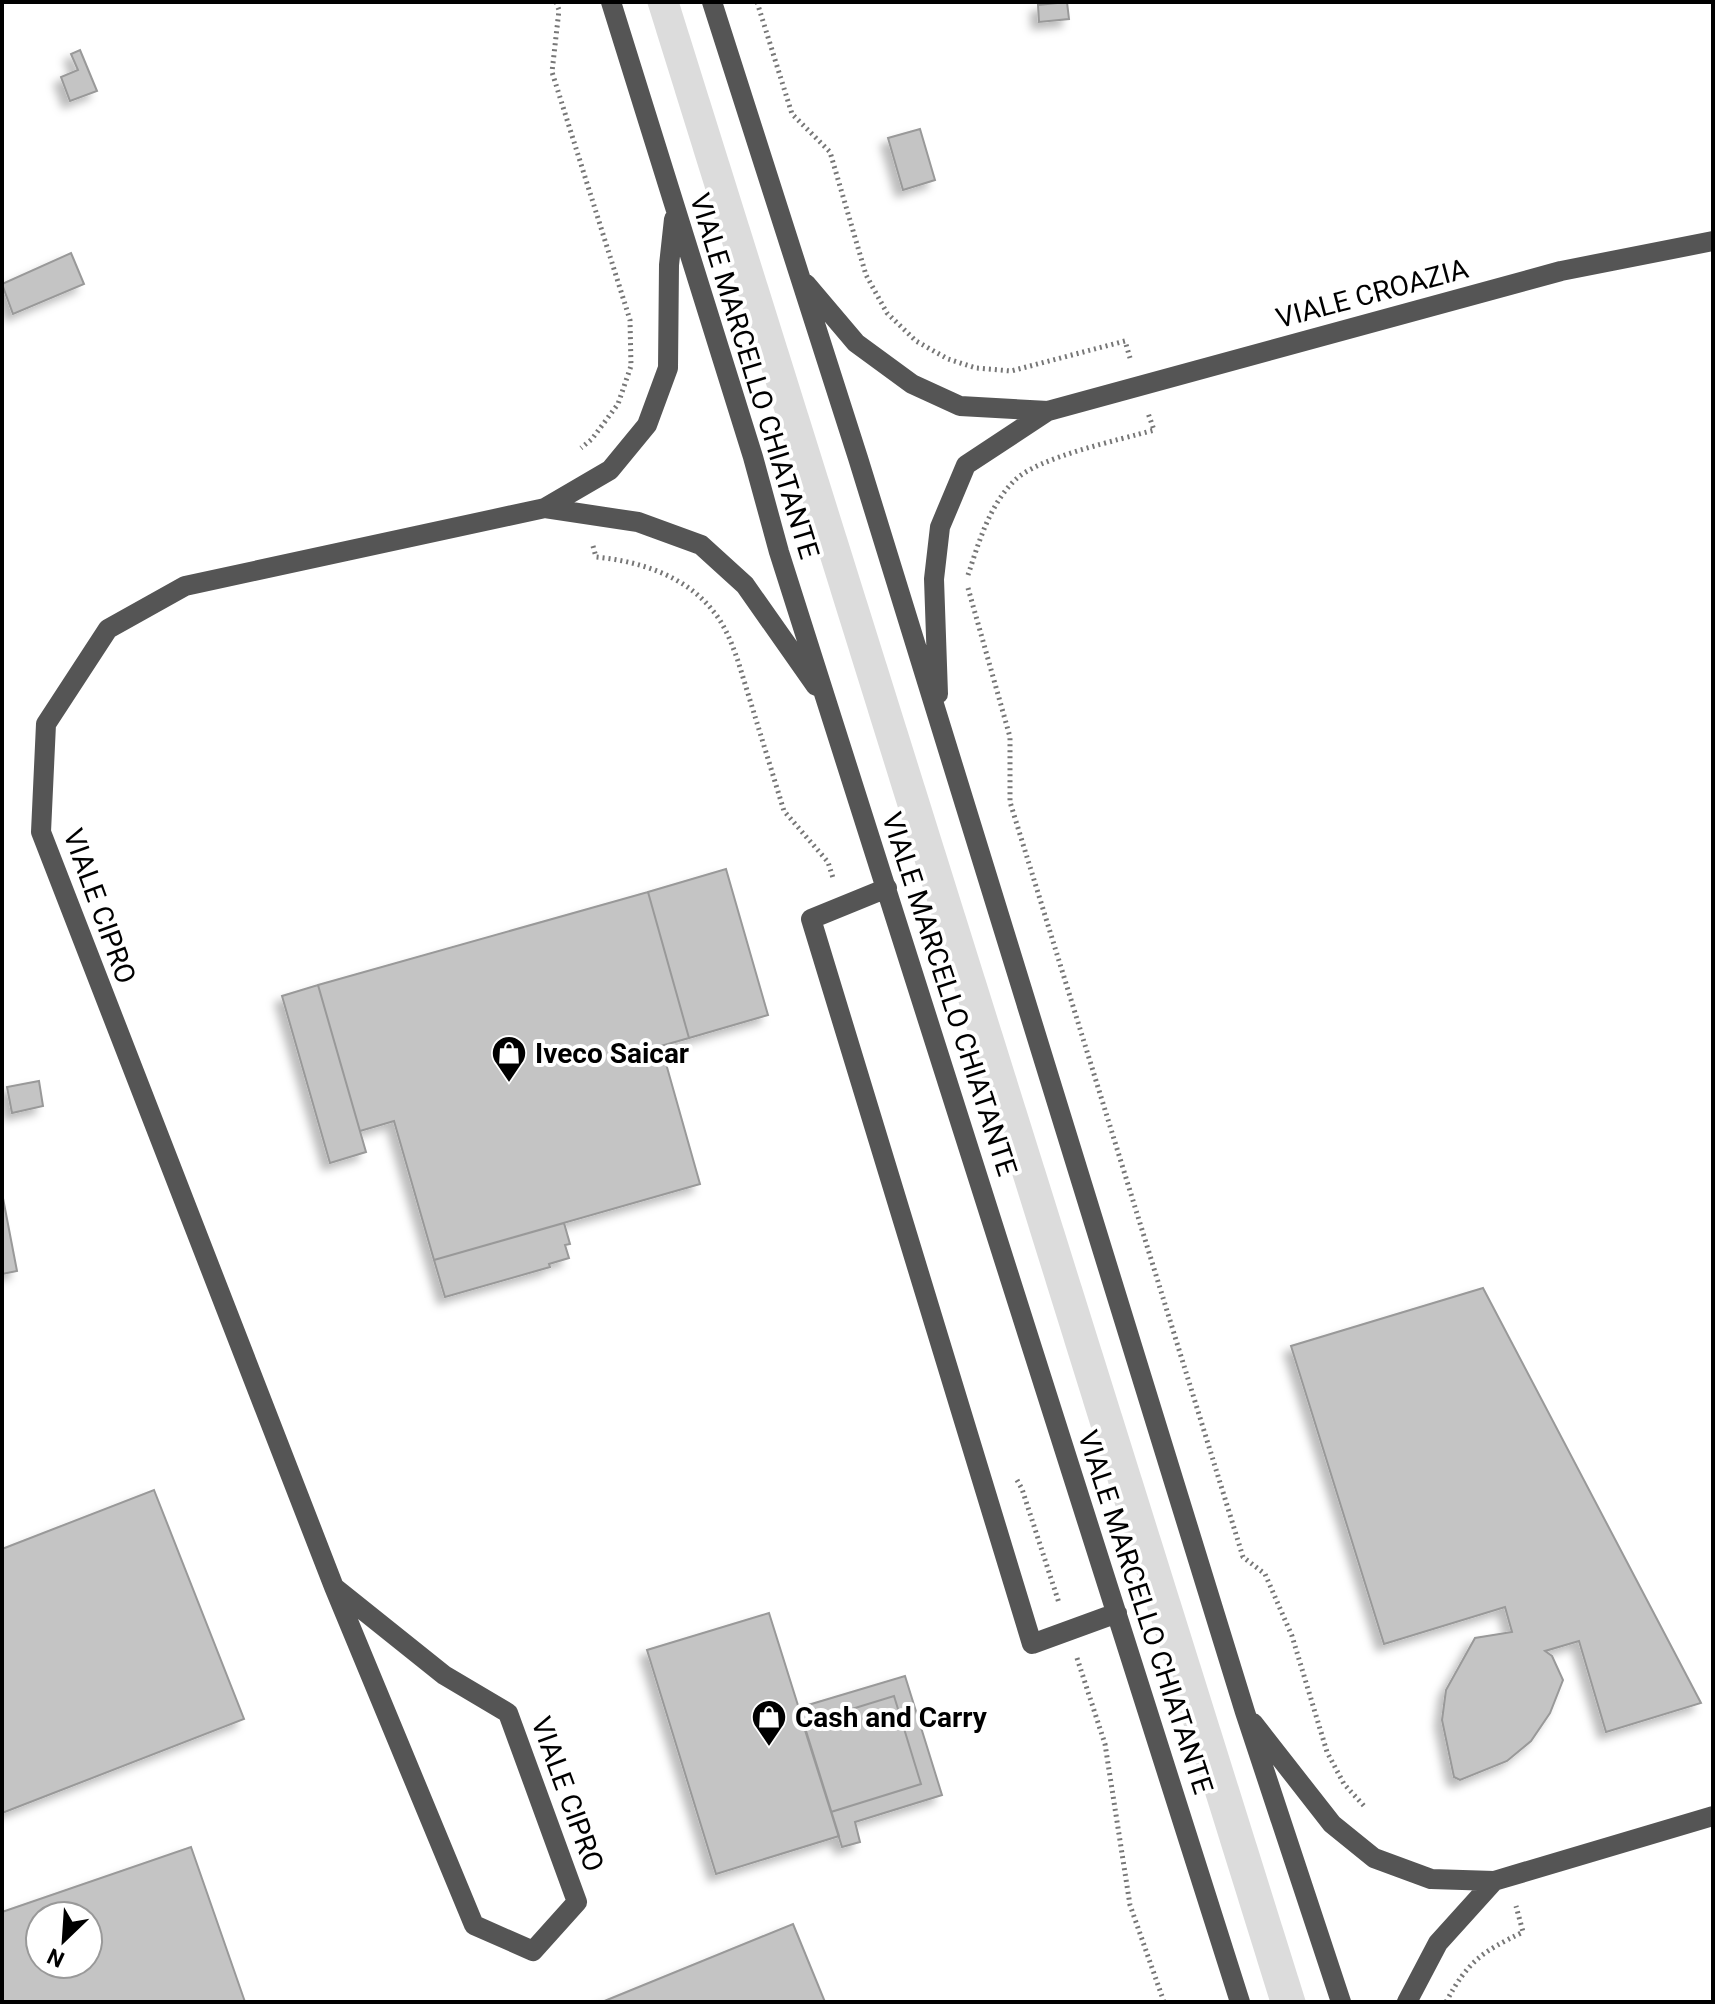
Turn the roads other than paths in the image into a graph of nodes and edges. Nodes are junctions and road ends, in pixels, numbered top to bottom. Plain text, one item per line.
1 (611, 2) edge
2 (712, 2) edge
3 (675, 211) junction
4 (1713, 241) edge
5 (798, 274) junction
6 (1048, 411) junction
7 (545, 508) junction
8 (829, 705) junction
9 (940, 722) junction
10 (887, 888) junction
11 (334, 1587) junction
12 (1117, 1613) junction
13 (1245, 1712) junction
14 (1713, 1816) edge
15 (1501, 1878) junction
16 (1240, 2002) edge
17 (1341, 2002) edge
18 (1407, 2002) edge

1 - 3 street, VIALE MARCELLO CHIATANTE
2 - 5 street
3 - 7 street, VIALE CIPRO
3 - 8 street, VIALE MARCELLO CHIATANTE
4 - 6 street, VIALE CROAZIA
5 - 6 street, VIALE CROAZIA
5 - 9 street
6 - 9 street, VIALE CROAZIA
7 - 8 street, VIALE CIPRO
7 - 11 street, VIALE CIPRO
8 - 10 street, VIALE MARCELLO CHIATANTE
9 - 13 street
10 - 12 street, VIALE MARCELLO CHIATANTE
10 - 12 street
11 - 11 street, VIALE CIPRO
12 - 16 street, VIALE MARCELLO CHIATANTE
13 - 15 street
13 - 17 street
14 - 15 street
15 - 18 street

